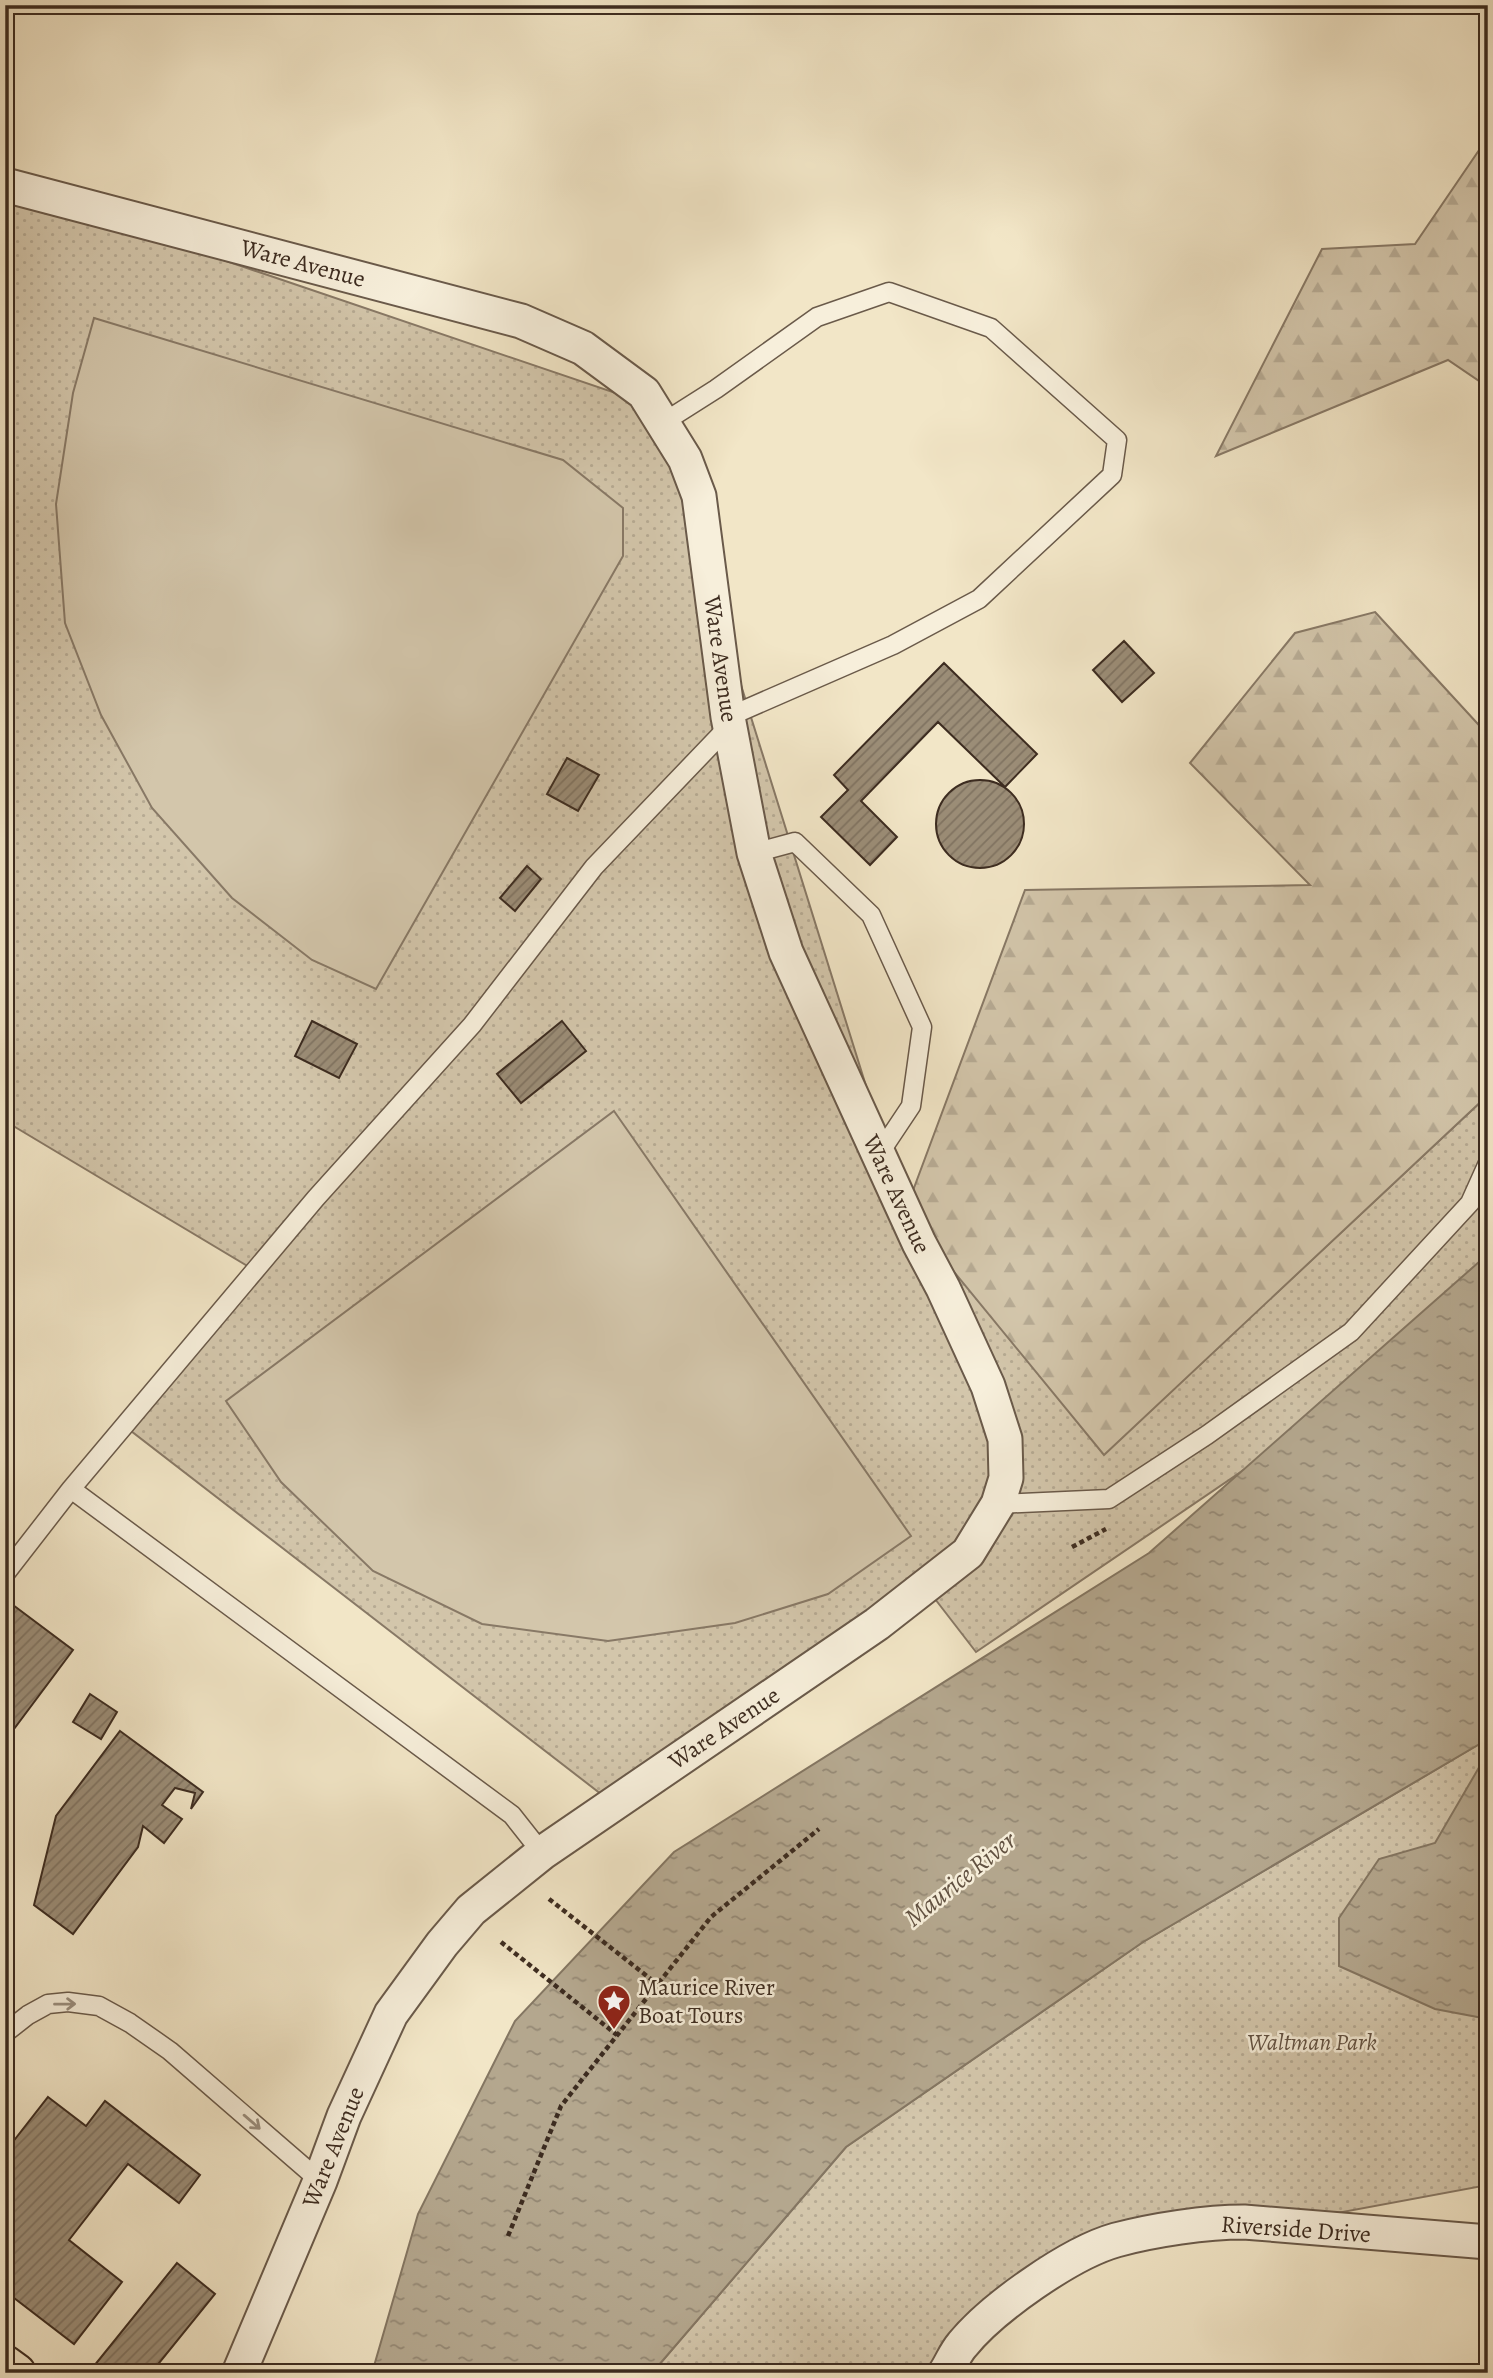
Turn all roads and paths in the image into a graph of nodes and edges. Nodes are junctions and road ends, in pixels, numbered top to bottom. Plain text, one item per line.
1 (5, 185) edge
2 (664, 422) junction
3 (729, 721) junction
4 (754, 853) junction
5 (878, 1154) junction
6 (1488, 1163) edge
7 (71, 1489) junction
8 (998, 1504) junction
9 (5, 1574) edge
10 (819, 1829) dead end
11 (542, 1853) junction
12 (549, 1899) dead end
13 (501, 1942) dead end
14 (657, 1984) junction
15 (5, 2033) edge
16 (617, 2035) junction
17 (320, 2181) junction
18 (508, 2236) dead end
19 (1488, 2242) edge
20 (5, 2365) edge
21 (16, 2373) edge
22 (239, 2373) edge
23 (946, 2373) edge

1 - 2 street, Ware Avenue
2 - 3 street, Ware Avenue
2 - 3 lane
3 - 4 street, Ware Avenue
3 - 7 lane
4 - 5 street, Ware Avenue
4 - 5 lane
5 - 8 street, Ware Avenue
6 - 8 lane
7 - 9 lane
7 - 11 lane
8 - 11 street, Ware Avenue
10 - 14 path
11 - 17 street, Ware Avenue
12 - 14 path
13 - 16 path
14 - 16 path
15 -> 17 lane
16 - 18 path
17 - 22 street, Ware Avenue
19 - 23 street, Riverside Drive
20 - 21 highway

